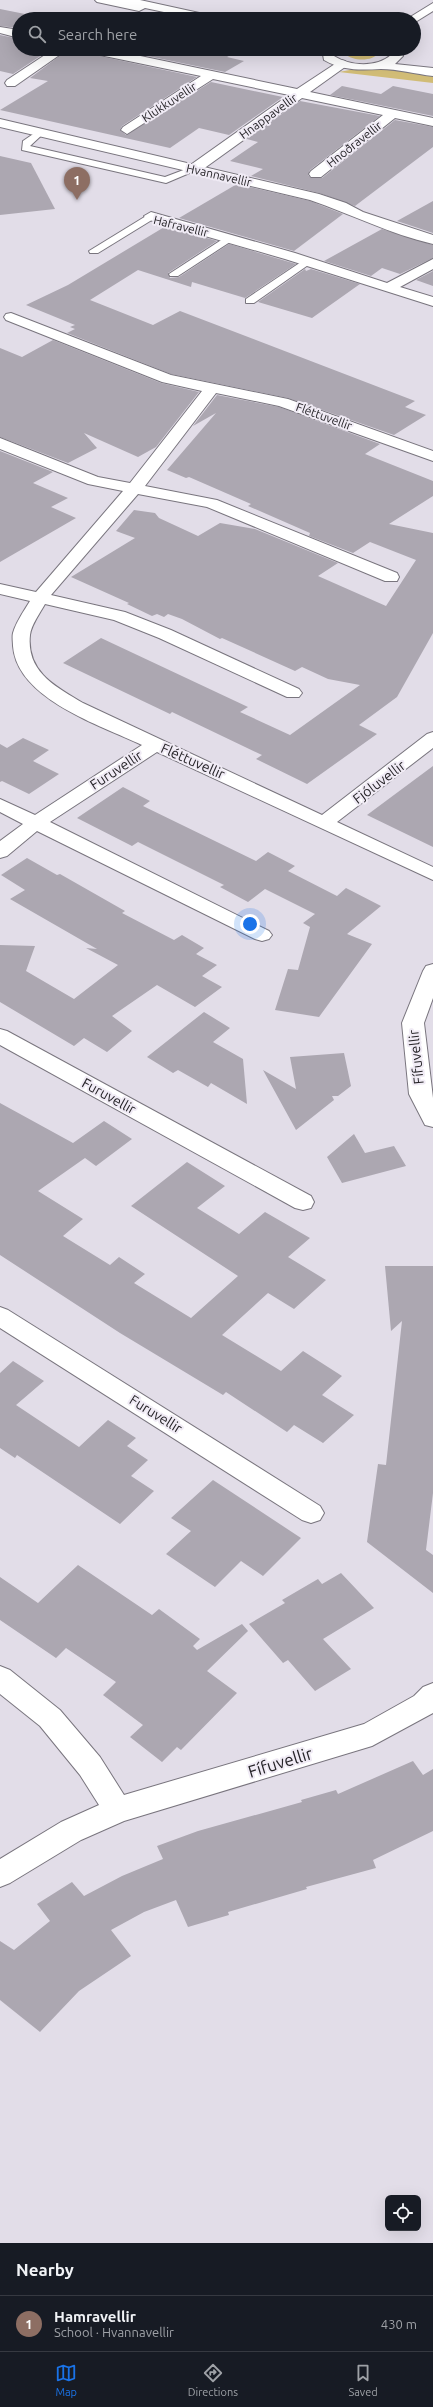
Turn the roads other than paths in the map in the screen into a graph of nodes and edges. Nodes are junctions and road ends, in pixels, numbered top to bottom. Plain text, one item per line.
1 (101, 0) edge
2 (124, 0) edge
3 (433, 6) edge
4 (157, 12) edge
5 (180, 12) edge
6 (421, 14) edge
7 (0, 30) edge
8 (12, 33) edge
9 (52, 56) edge
10 (123, 56) edge
11 (327, 56) edge
12 (395, 56) edge
13 (406, 56) edge
14 (341, 64) junction
15 (377, 66) junction
16 (433, 66) edge
17 (433, 72) edge
18 (211, 75) junction
19 (11, 83) dead end
20 (300, 93) junction
21 (392, 114) junction
22 (0, 122) edge
23 (433, 122) edge
24 (127, 130) dead end
25 (39, 133) junction
26 (194, 169) junction
27 (316, 174) dead end
28 (151, 216) joint
29 (229, 238) junction
30 (433, 240) edge
31 (94, 251) dead end
32 (307, 261) junction
33 (433, 263) edge
34 (174, 274) dead end
35 (390, 287) junction
36 (250, 301) dead end
37 (433, 302) edge
38 (11, 317) dead end
39 (212, 388) junction
40 (0, 443) edge
41 (433, 456) edge
42 (134, 489) junction
43 (391, 577) dead end
44 (0, 589) edge
45 (39, 599) junction
46 (293, 692) dead end
47 (433, 738) edge
48 (156, 744) junction
49 (0, 805) edge
50 (36, 823) junction
51 (323, 823) junction
52 (0, 852) edge
53 (433, 874) edge
54 (262, 935) dead end
55 (433, 971) edge
56 (0, 1036) edge
57 (433, 1120) edge
58 (303, 1202) dead end
59 (0, 1316) edge
60 (311, 1513) dead end
61 (0, 1678) edge
62 (433, 1696) edge
63 (118, 1810) junction
64 (0, 1874) edge

1 - 4 street
2 - 5 street
3 - 6 street
7 - 8 street
9 - 19 street
10 - 18 street, Klukkuvellir
11 - 14 street
12 - 15 street
13 - 16 street
14 - 15 street
14 - 20 street, Hnappavellir
15 - 17 street
18 - 20 street, Klukkuvellir
18 - 24 street, Klukkuvellir
20 - 21 street, Hnoðravellir
20 - 26 street, Hnappavellir
21 - 23 street, Hnoðravellir
21 - 27 street, Hnoðravellir
22 - 25 street, Hvannavellir
25 - 26 street, Hvannavellir
25 - 26 lane
26 - 30 street, Hvannavellir
28 - 29 street, Hafravellir
28 - 31 lane, Hafravellir
29 - 32 street, Hafravellir
29 - 34 lane, Hafravellir
32 - 35 street, Hafravellir
32 - 36 lane
33 - 35 street
35 - 37 street, Hafravellir
38 - 39 street, Fléttuvellir
39 - 41 street, Fléttuvellir
39 - 42 street, Fléttuvellir
40 - 42 street
42 - 43 street
42 - 45 street, Fléttuvellir
44 - 45 street
45 - 46 street
45 - 48 street, Fléttuvellir
47 - 51 street, Fjóluvellir
48 - 50 street, Furuvellir
48 - 51 street, Fléttuvellir
49 - 50 street
50 - 52 street, Furuvellir
50 - 54 street
51 - 53 street, Fléttuvellir
55 - 57 street, Fífuvellir
56 - 58 street, Furuvellir
59 - 60 street, Furuvellir
61 - 63 street
62 - 63 street, Fífuvellir
63 - 64 street, Fífuvellir

